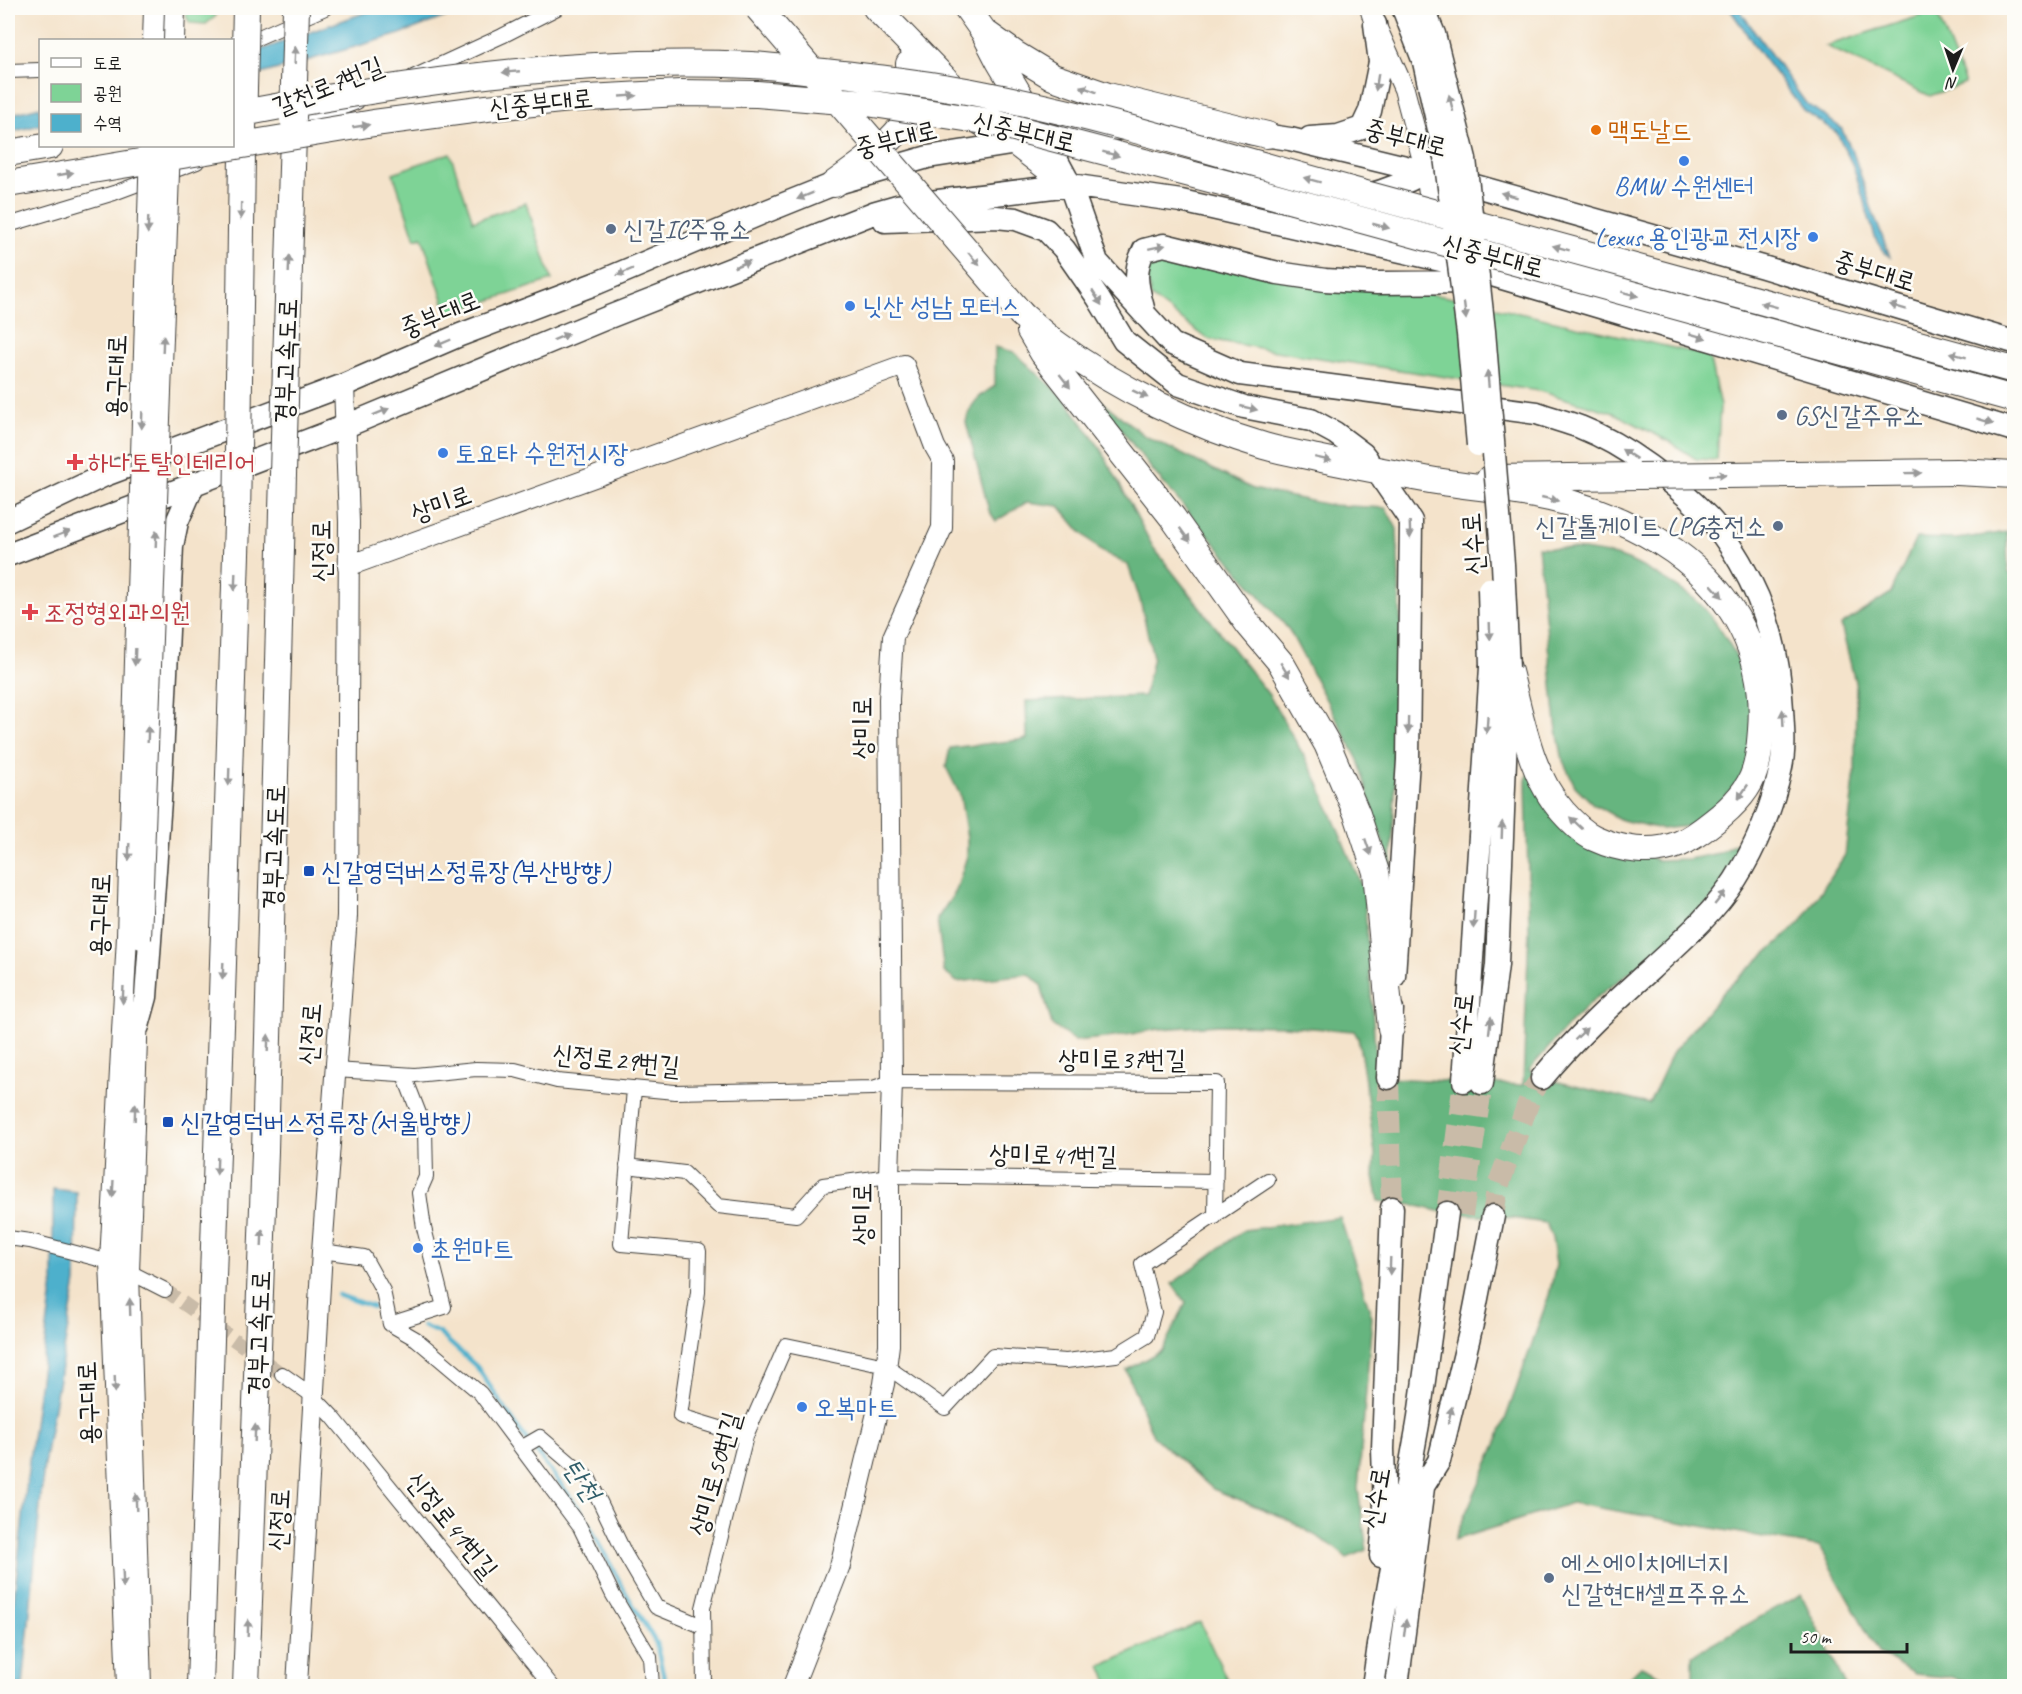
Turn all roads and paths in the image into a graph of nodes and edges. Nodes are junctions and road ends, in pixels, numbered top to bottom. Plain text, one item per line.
1 (154, 8) edge
2 (175, 8) edge
3 (246, 8) edge
4 (296, 8) edge
5 (325, 8) edge
6 (557, 8) edge
7 (758, 8) edge
8 (866, 8) edge
9 (876, 8) edge
10 (967, 8) edge
11 (1403, 8) edge
12 (1424, 8) edge
13 (1373, 16) edge
14 (984, 32) junction
15 (153, 39) edge
16 (174, 39) edge
17 (234, 42) edge
18 (39, 70) edge
19 (8, 71) edge
20 (234, 115) edge
21 (1278, 137) junction
22 (1046, 140) junction
23 (1017, 144) junction
24 (234, 146) edge
25 (44, 147) edge
26 (150, 147) edge
27 (170, 147) edge
28 (231, 147) edge
29 (8, 153) edge
30 (1426, 172) junction
31 (8, 184) edge
32 (834, 184) junction
33 (1070, 185) junction
34 (1180, 201) junction
35 (848, 223) junction
36 (8, 225) edge
37 (1439, 260) junction
38 (1514, 282) junction
39 (1144, 314) junction
40 (1022, 315) junction
41 (2014, 342) edge
42 (2014, 370) edge
43 (344, 385) junction
44 (2014, 399) edge
45 (346, 426) junction
46 (2014, 430) edge
47 (1367, 459) dead end
48 (2014, 475) edge
49 (1383, 480) dead end
50 (1430, 480) junction
51 (195, 483) junction
52 (8, 520) edge
53 (8, 555) edge
54 (348, 566) junction
55 (1500, 667) junction
56 (134, 938) junction
57 (138, 1026) junction
58 (1391, 1028) junction
59 (335, 1070) junction
60 (404, 1075) junction
61 (1388, 1078) tunnel mouth
62 (1542, 1078) tunnel mouth
63 (892, 1082) junction
64 (1473, 1082) tunnel mouth
65 (634, 1089) junction
66 (627, 1166) junction
67 (889, 1176) junction
68 (1268, 1180) dead end
69 (1216, 1181) junction
70 (1392, 1208) tunnel mouth
71 (1215, 1216) junction
72 (1493, 1216) tunnel mouth
73 (8, 1238) edge
74 (322, 1251) junction
75 (110, 1262) junction
76 (129, 1272) junction
77 (165, 1290) tunnel mouth
78 (390, 1324) junction
79 (886, 1366) junction
80 (282, 1374) tunnel mouth
81 (313, 1396) junction
82 (746, 1436) junction
83 (520, 1448) junction
84 (1422, 1488) junction
85 (1383, 1617) junction
86 (702, 1626) junction
87 (127, 1686) edge
88 (141, 1686) edge
89 (200, 1686) edge
90 (246, 1686) edge
91 (297, 1686) edge
92 (552, 1686) edge
93 (652, 1686) edge
94 (704, 1686) edge
95 (793, 1686) edge
96 (1373, 1686) edge
97 (1397, 1686) edge

1 - 15 street
2 - 16 street
3 -> 89 highway, 경부고속도로, bridge
90 -> 4 highway, 경부고속도로, bridge
5 - 17 street
6 - 36 street, 갈천로7번길
7 -> 40 highway, bridge
8 - 32 highway
9 - 23 highway
10 - 14 highway
11 -> 55 main road, 신수로, bridge
55 -> 12 main road, 신수로, bridge
13 -> 21 main road
13 - 30 street
21 -> 14 highway
14 - 22 highway
18 - 19 street
42 -> 20 highway, 신중부대로, bridge
21 - 22 main road, 중부대로
21 - 30 main road, 중부대로
22 - 23 main road, 중부대로
22 - 33 main road
23 - 32 main road, 중부대로
23 - 33 highway
24 -> 44 highway, 신중부대로, bridge
25 - 29 highway
26 -> 56 street, 용구대로, bridge
56 -> 27 street, 용구대로, bridge
31 -> 28 highway, 신중부대로, bridge
30 - 34 main road
30 - 37 street
41 -> 30 main road, 중부대로
32 -> 43 main road, 중부대로
33 - 34 main road
33 - 35 main road
33 - 39 main road
34 - 37 main road
45 -> 35 main road
35 -> 47 main road
37 - 38 main road
39 -> 38 main road
38 -> 46 main road
62 -> 39 main road
40 -> 50 highway
40 -> 58 highway
43 - 45 street, 신정로
43 - 52 main road, 중부대로
45 - 51 main road
45 - 54 street, 신정로
50 -> 48 highway, bridge
49 -> 58 main road
50 -> 55 highway
53 -> 51 main road
51 - 57 main road
54 - 59 street, 신정로
54 - 63 street, 상미로
55 - 64 main road, 신수로
56 - 57 street, 용구대로
56 -> 75 street, 용구대로
76 -> 57 street, 용구대로
58 - 61 main road
59 - 60 street, 신정로29번길
59 - 74 street, 신정로
60 - 65 street, 신정로29번길
60 - 78 street
63 - 65 street, 신정로29번길
63 - 67 street, 상미로
63 - 69 street, 상미로37번길
65 - 66 street
66 - 67 street, 상미로41번길
66 - 82 street
67 - 69 street, 상미로41번길
67 - 79 street, 상미로
68 - 71 street
69 - 71 street, 상미로37번길
70 -> 85 main road
71 - 79 street
84 -> 72 main road
73 - 75 street
74 - 78 street
74 - 81 street, 신정로
75 - 76 street
75 -> 87 street, 용구대로
76 - 77 street
88 -> 76 street, 용구대로
78 - 83 street
79 - 82 street, 상미로50번길
79 - 95 street, 상미로
80 - 81 street, 신정로41번길
81 - 91 street, 신정로
81 - 92 street, 신정로41번길
82 - 86 street, 상미로50번길
83 - 86 street
83 - 93 street
84 - 85 main road, 신수로
97 -> 84 main road, 신수로
85 - 96 main road, 신수로
86 - 94 street, 상미로50번길

